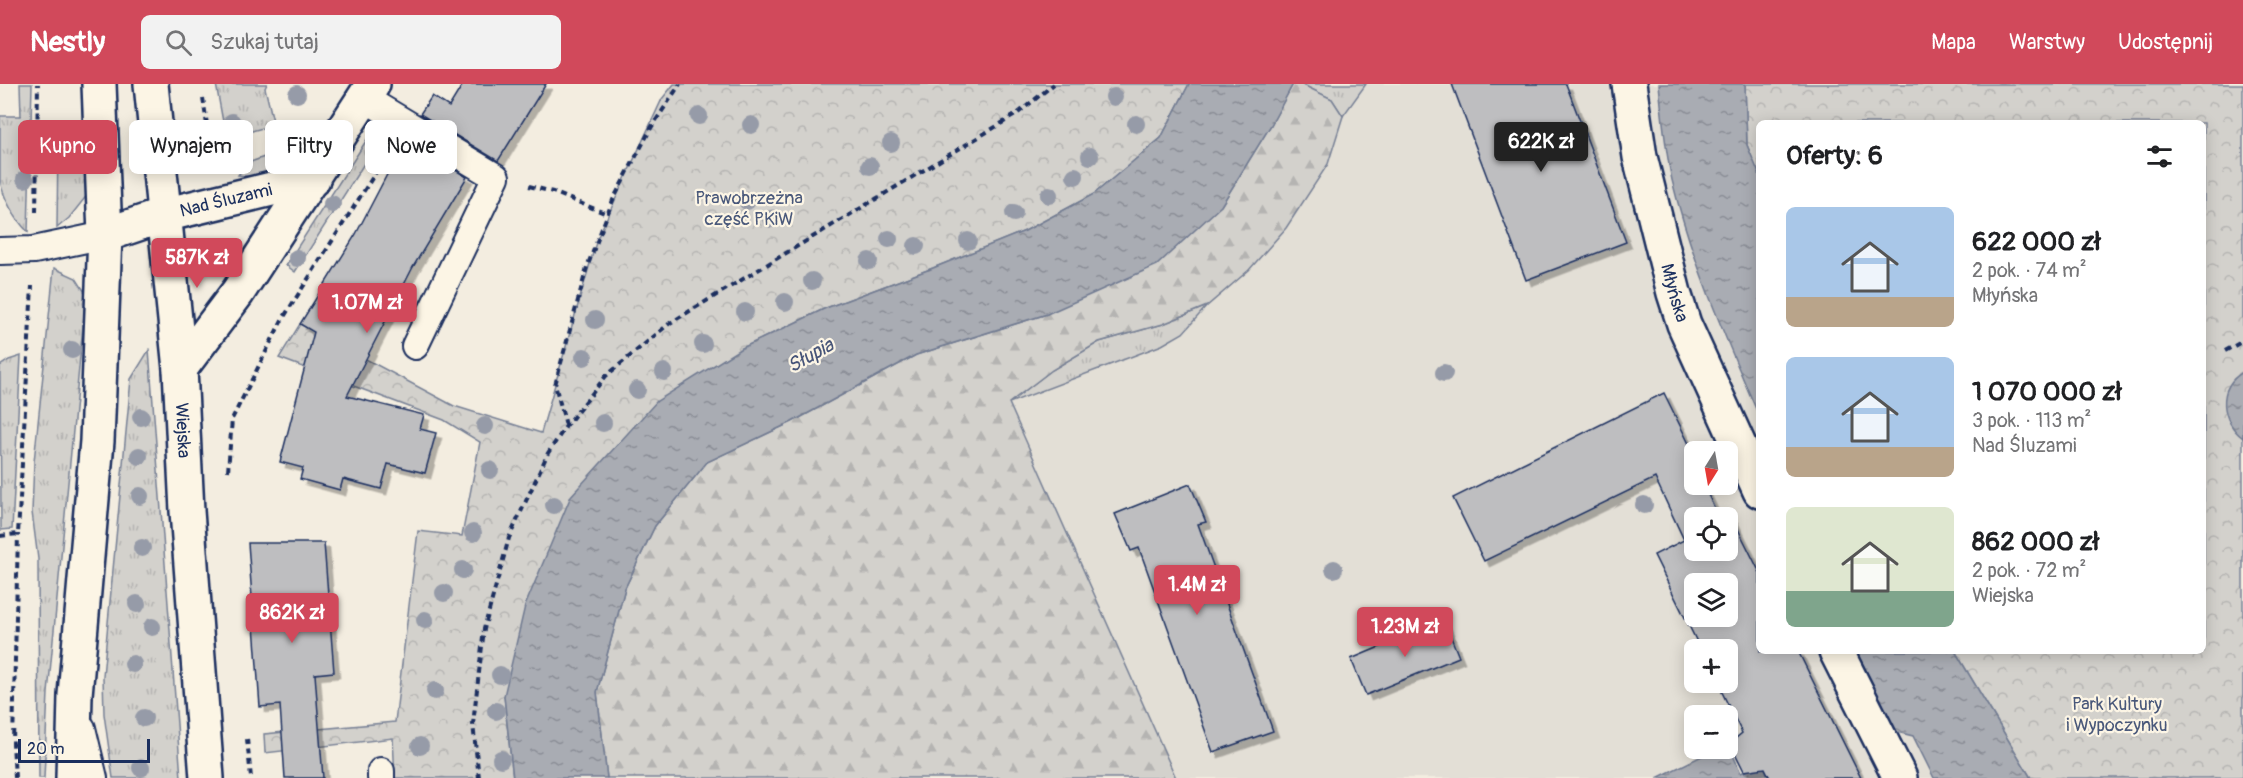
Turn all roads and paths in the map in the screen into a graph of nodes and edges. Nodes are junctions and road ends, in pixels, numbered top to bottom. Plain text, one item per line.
1 (38, 84) edge
2 (99, 84) edge
3 (151, 84) edge
4 (680, 84) edge
5 (1054, 84) edge
6 (1629, 84) edge
7 (368, 91) edge
8 (203, 98) dead end
9 (206, 120) edge
10 (401, 120) edge
11 (457, 154) edge
12 (374, 174) edge
13 (313, 179) junction
14 (554, 192) dead end
15 (607, 214) junction
16 (164, 215) junction
17 (105, 235) junction
18 (34, 250) junction
19 (0, 251) edge
20 (2243, 341) edge
21 (415, 346) dead end
22 (2225, 351) dead end
23 (180, 369) junction
24 (566, 426) junction
25 (228, 472) dead end
26 (1756, 482) edge
27 (18, 534) junction
28 (0, 536) edge
29 (1838, 654) edge
30 (75, 695) junction
31 (15, 778) edge
32 (73, 778) edge
33 (94, 778) edge
34 (207, 778) edge
35 (479, 778) edge
36 (1900, 778) edge

1 - 18 path
2 - 17 main road
3 - 16 main road, Wiejska
4 - 15 path
5 - 24 path
6 - 26 main road, Młyńska
7 - 10 lane
7 - 13 main road, Nad Śluzami
8 - 9 path
11 - 21 lane
12 - 25 path
13 - 16 main road, Nad Śluzami
13 - 23 main road, Nad Śluzami
14 - 15 path
15 - 24 path
16 - 17 main road, Nad Śluzami
16 - 23 main road, Wiejska
17 - 18 lane
17 - 30 main road
18 - 19 lane
18 - 27 path
20 - 22 path
23 - 34 main road, Wiejska
24 - 35 path
27 - 28 path
27 - 31 path
29 - 36 main road
30 - 32 main road
30 - 33 lane

